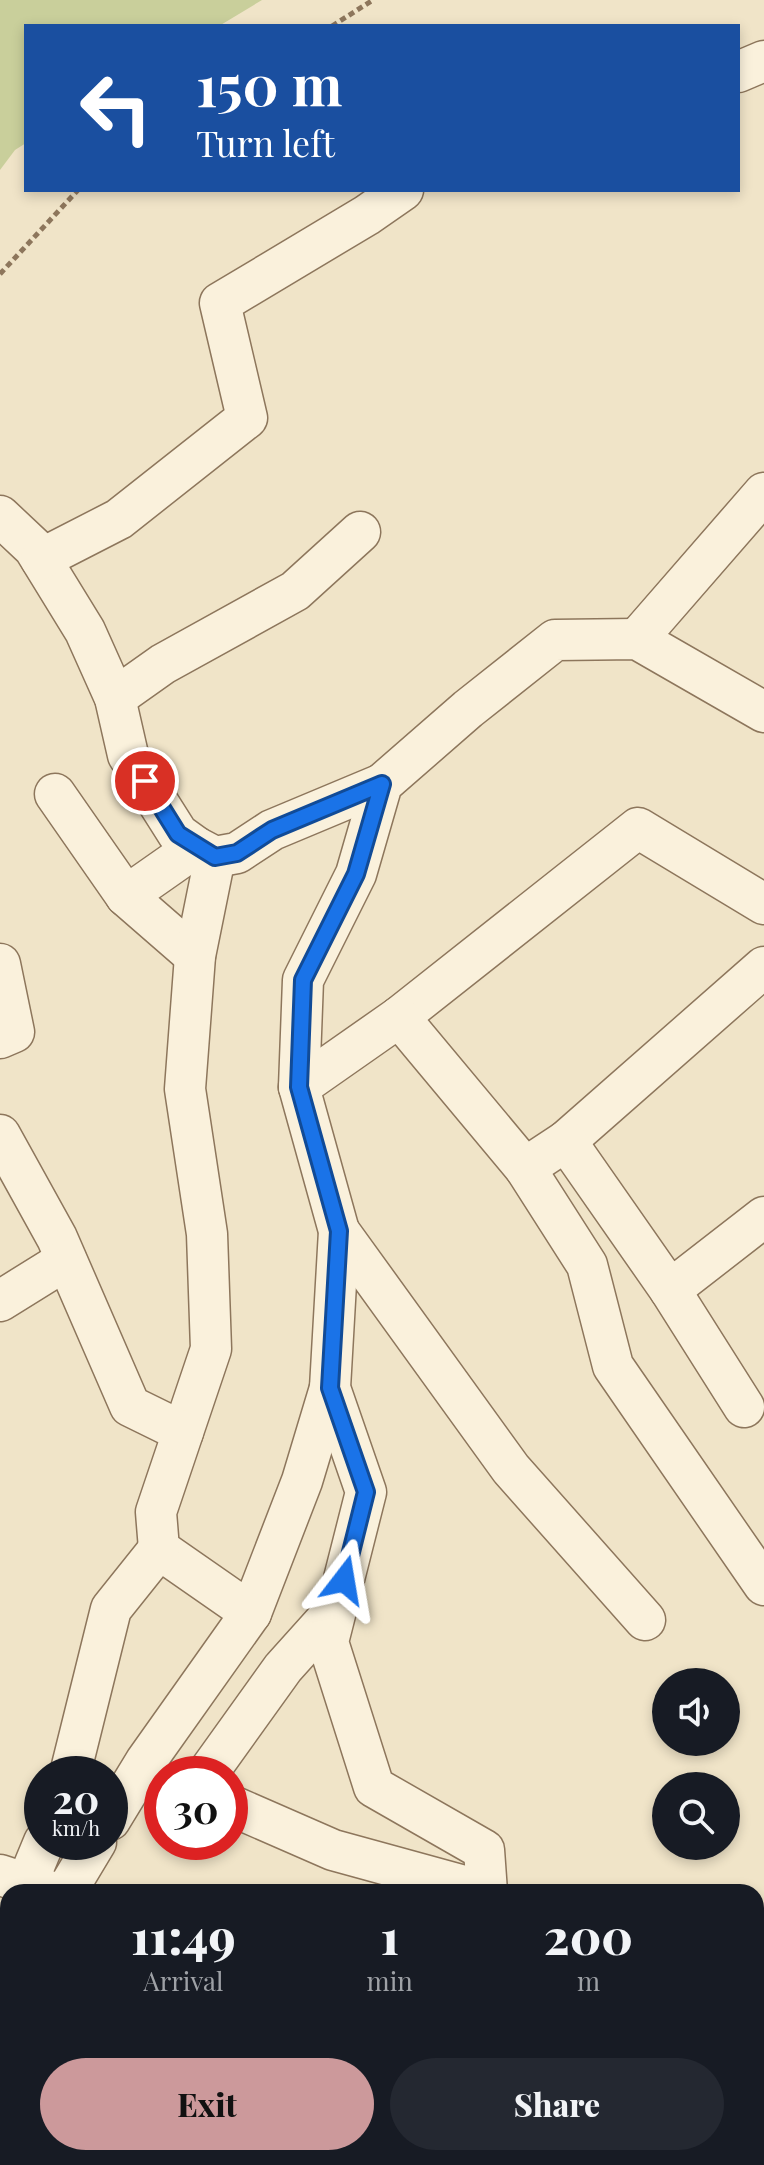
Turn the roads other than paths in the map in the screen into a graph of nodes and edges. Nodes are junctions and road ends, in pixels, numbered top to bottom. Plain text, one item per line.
1 (764, 61) edge
2 (740, 71) edge
3 (400, 192) edge
4 (764, 493) edge
5 (0, 516) edge
6 (360, 532) dead end
7 (41, 559) junction
8 (637, 639) junction
9 (115, 698) junction
10 (764, 712) edge
11 (382, 784) junction
12 (55, 794) dead end
13 (206, 852) junction
14 (126, 896) junction
15 (764, 904) edge
16 (195, 956) junction
17 (0, 964) edge
18 (764, 967) edge
19 (399, 1017) junction
20 (0, 1038) edge
21 (299, 1087) junction
22 (0, 1135) edge
23 (566, 1141) junction
24 (525, 1168) junction
25 (764, 1217) edge
26 (339, 1231) junction
27 (66, 1260) junction
28 (670, 1290) junction
29 (0, 1301) edge
30 (330, 1388) junction
31 (744, 1407) dead end
32 (183, 1432) junction
33 (159, 1549) junction
34 (764, 1585) edge
35 (336, 1609) junction
36 (251, 1613) junction
37 (645, 1620) dead end
38 (75, 1756) edge
39 (164, 1756) edge
40 (220, 1756) edge
41 (144, 1782) edge
42 (128, 1800) edge
43 (248, 1813) edge
44 (36, 1860) edge
45 (85, 1860) edge
46 (26, 1883) edge
47 (71, 1884) edge
48 (457, 1884) edge
49 (486, 1884) edge

1 - 2 street
3 - 7 street
4 - 8 street
5 - 7 street
6 - 9 street
7 - 9 street
8 - 10 street
8 - 11 street
9 - 13 street
11 - 13 street
11 - 21 street
12 - 14 street
13 - 14 street
13 - 16 street
14 - 16 street
15 - 19 street
16 - 32 street
17 - 20 street
18 - 23 street
19 - 21 street
19 - 24 street
21 - 26 street
22 - 27 street
23 - 24 street
23 - 28 street
24 - 34 street
25 - 28 street
26 - 30 street
26 - 37 street
27 - 29 street
27 - 32 street
28 - 31 street
30 - 35 street
30 - 36 street
32 - 33 street
33 - 36 street
33 - 38 street
35 - 40 street
35 - 49 street
36 - 39 street
41 - 42 street
43 - 48 street
44 - 46 street
45 - 47 street

